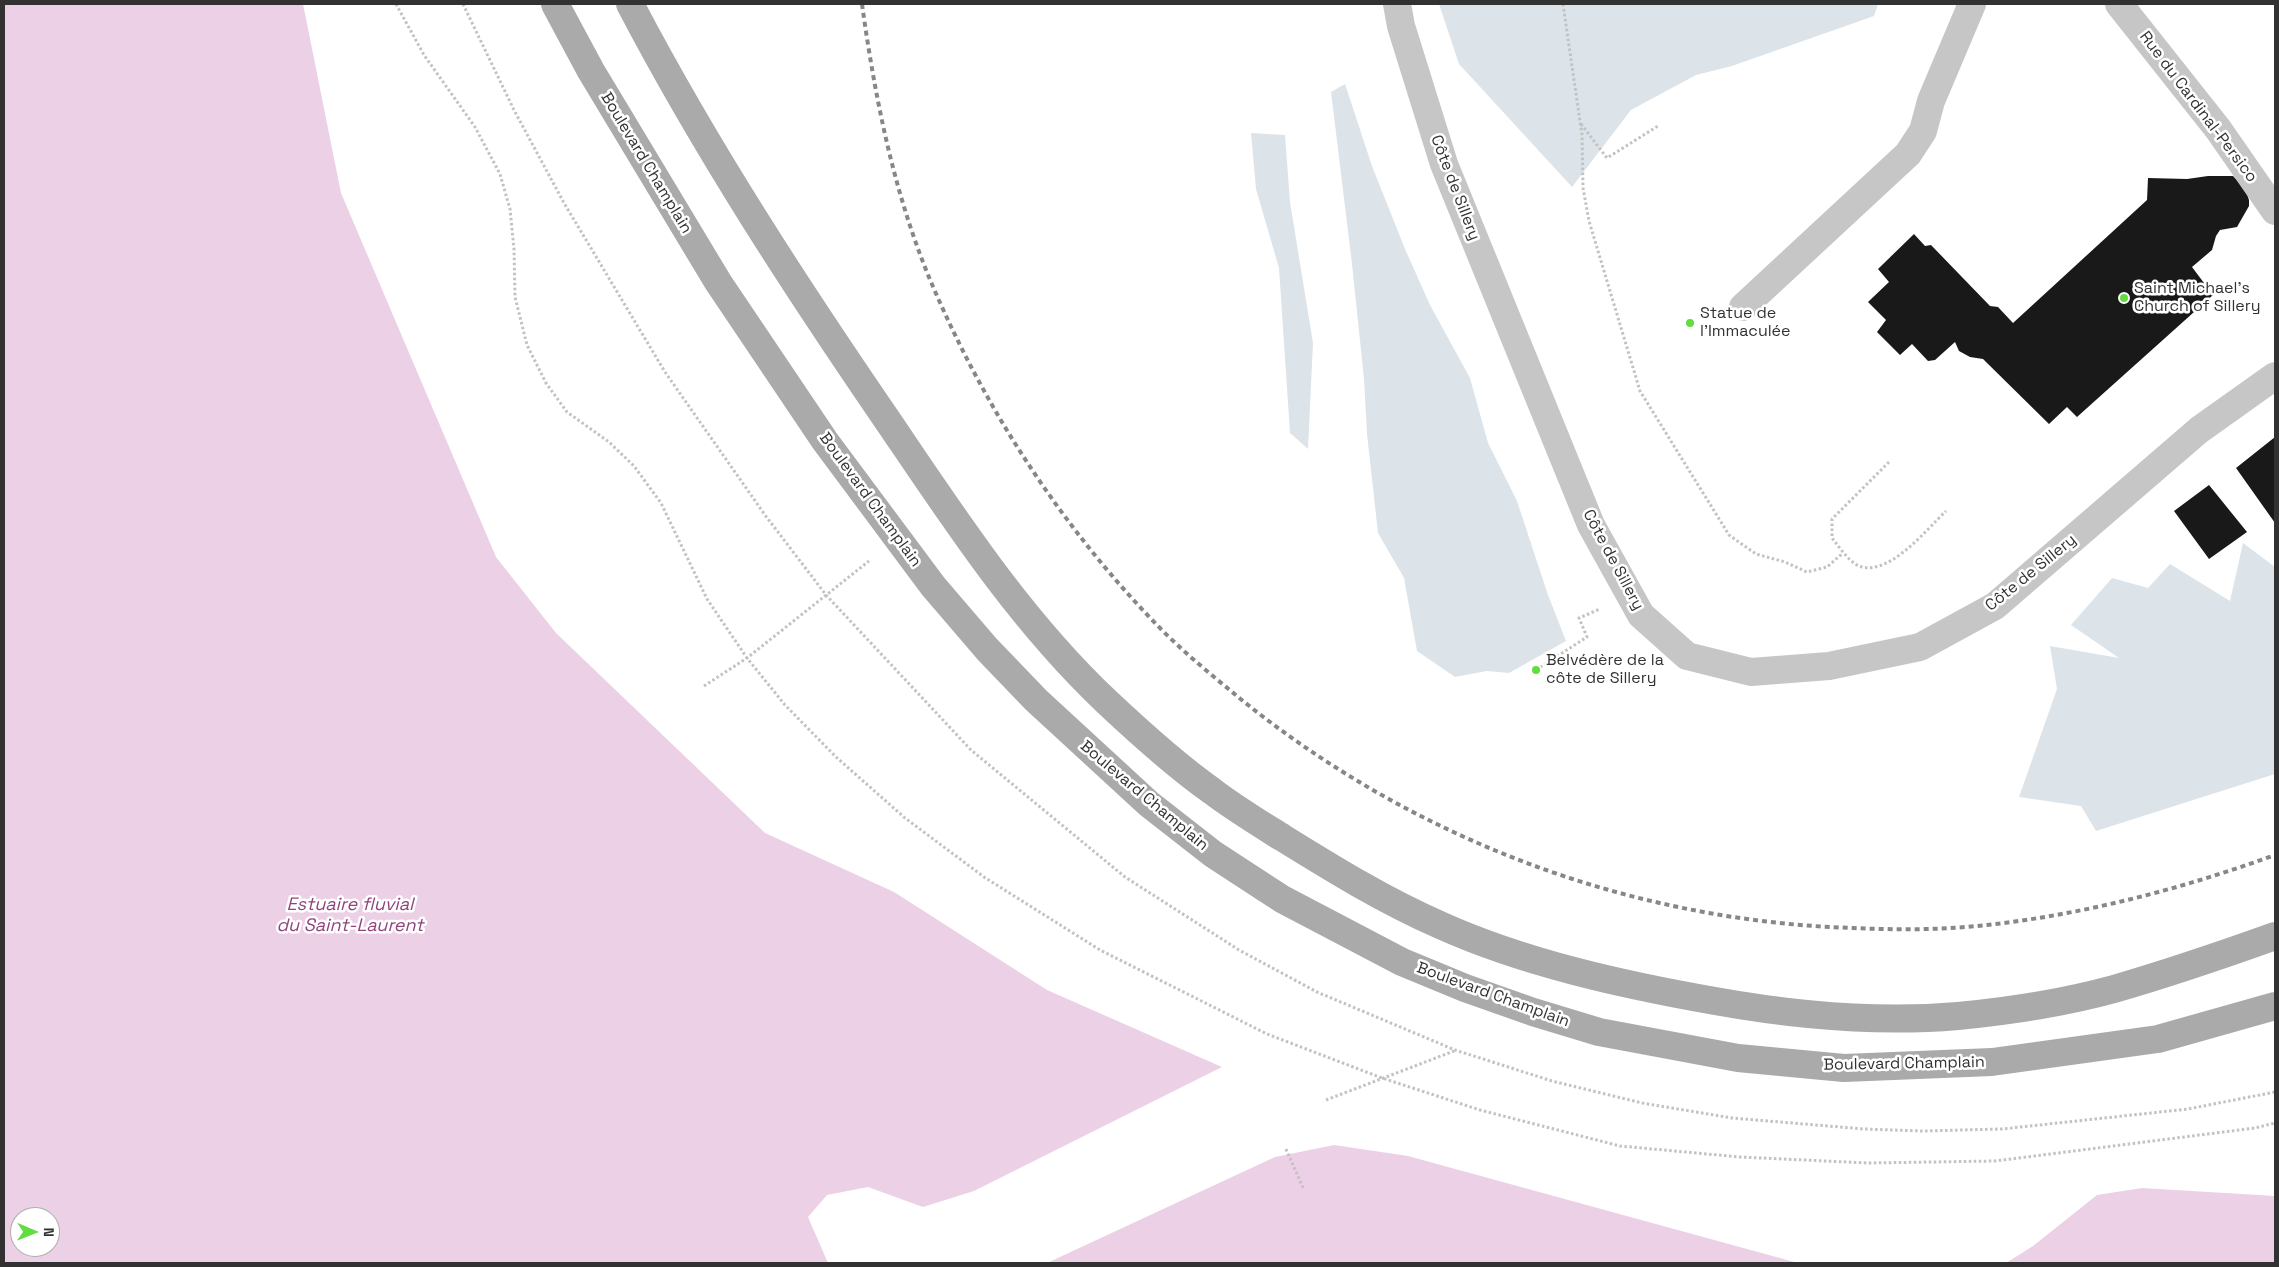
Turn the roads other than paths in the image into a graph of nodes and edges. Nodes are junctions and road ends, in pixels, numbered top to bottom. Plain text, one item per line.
1 (555, 4) edge
2 (630, 4) edge
3 (1396, 4) edge
4 (1972, 4) edge
5 (2119, 4) edge
6 (2275, 211) edge
7 (1743, 308) dead end
8 (2275, 376) edge
9 (2275, 936) edge
10 (2275, 1006) edge

1 - 10 main road, Boulevard Champlain
2 - 9 main road
3 - 8 street, Côte de Sillery
4 - 7 street
5 - 6 street, Rue du Cardinal-Persico

